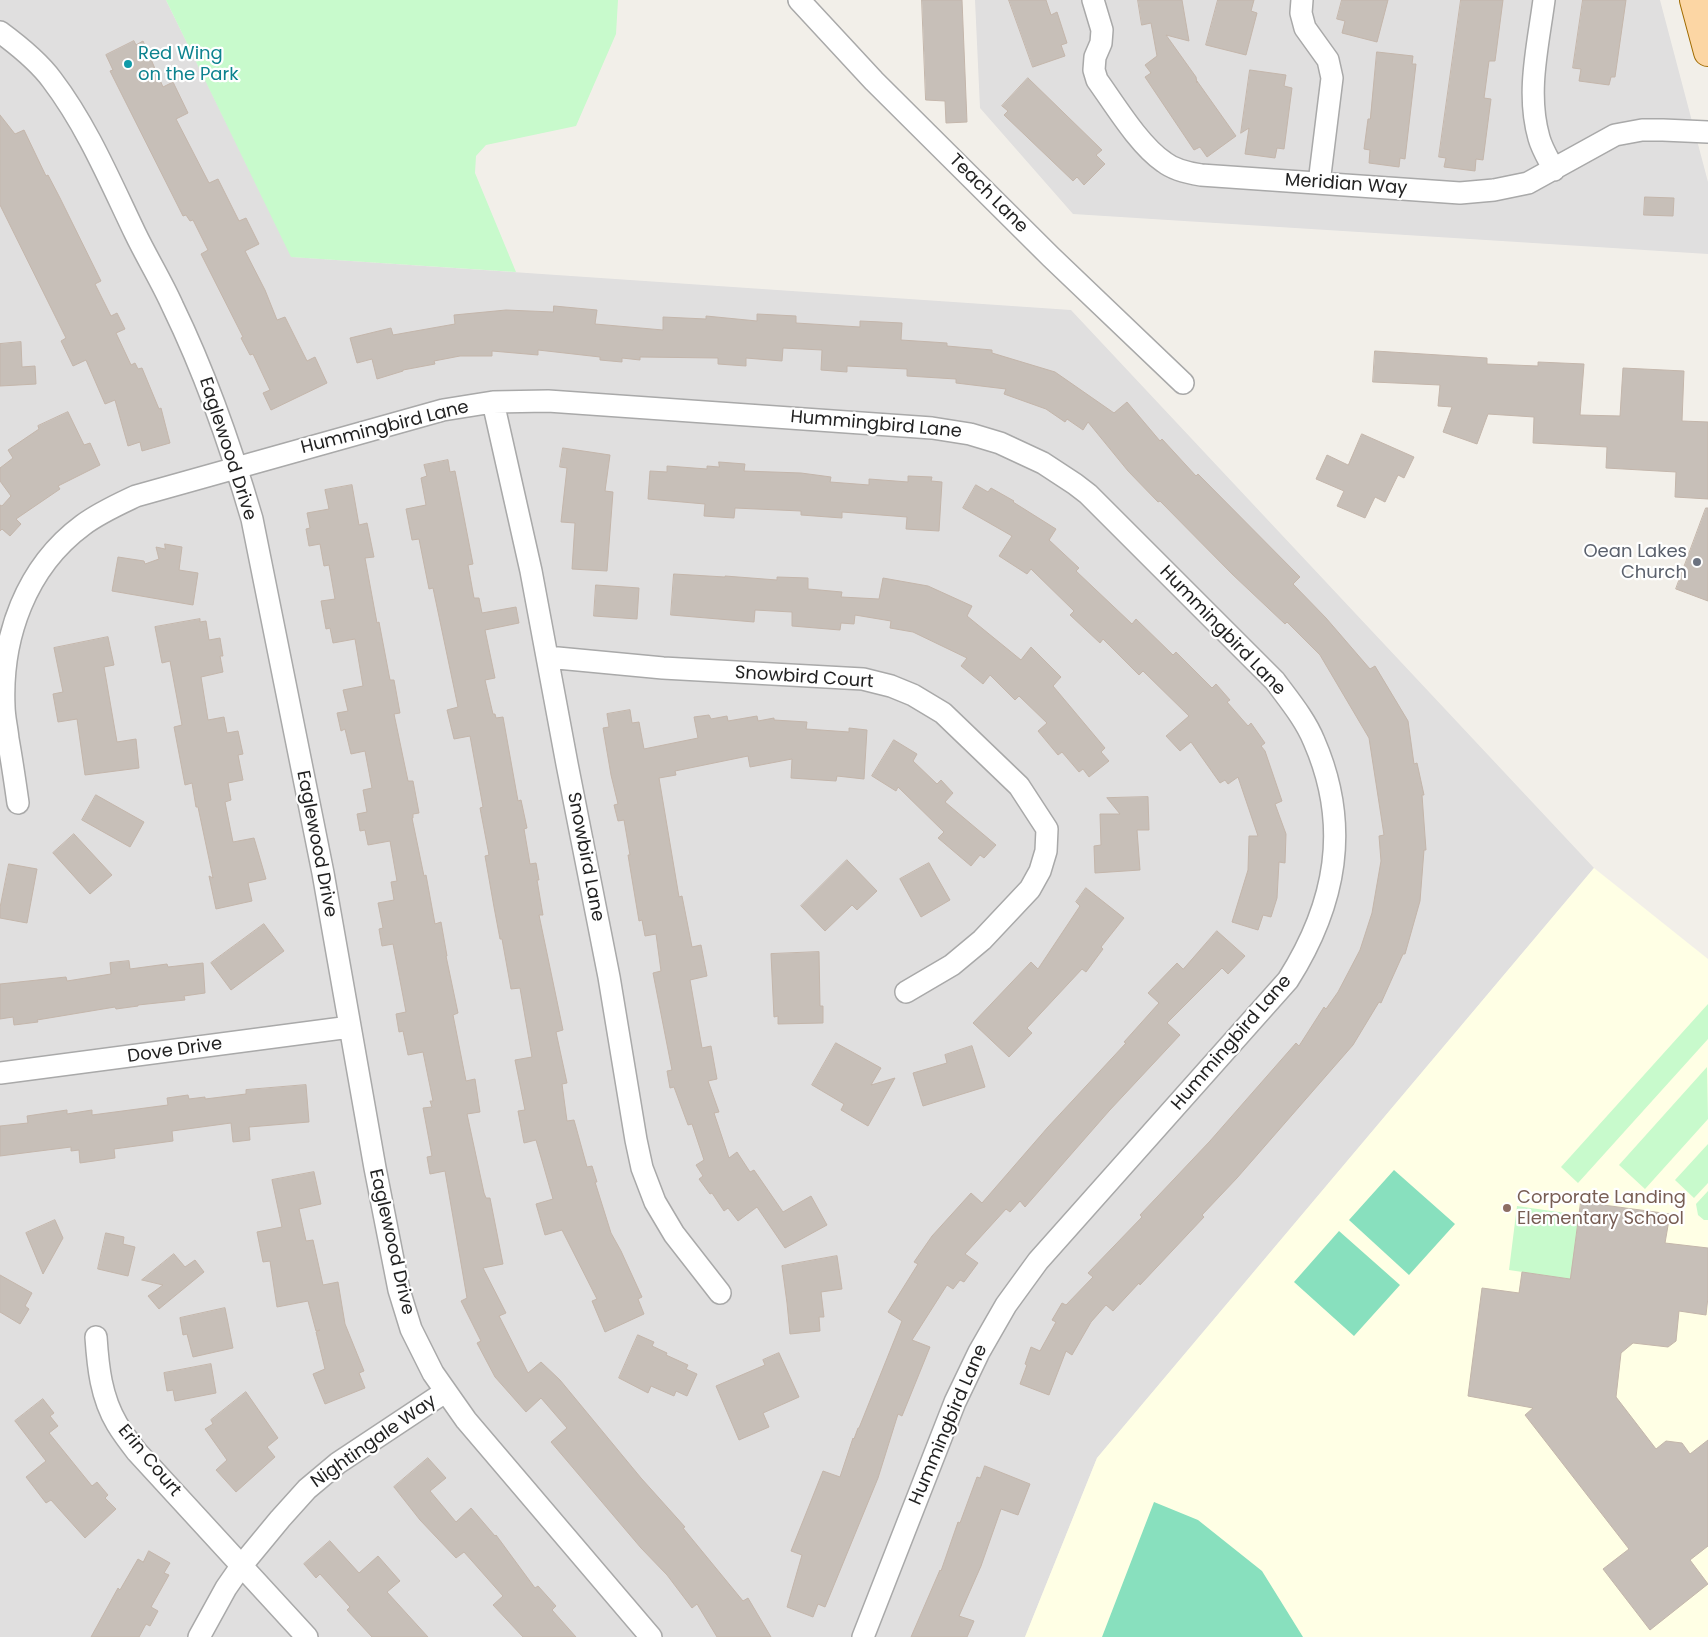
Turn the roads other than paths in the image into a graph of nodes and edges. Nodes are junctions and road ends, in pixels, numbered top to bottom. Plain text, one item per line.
1 (799, 0) edge
2 (1093, 0) edge
3 (1302, 0) edge
4 (1544, 0) edge
5 (1694, 0) edge
6 (0, 32) edge
7 (1708, 52) edge
8 (1708, 132) edge
9 (1554, 170) junction
10 (1318, 183) junction
11 (1183, 383) dead end
12 (493, 402) junction
13 (237, 468) junction
14 (547, 657) junction
15 (18, 803) dead end
16 (906, 992) dead end
17 (350, 1027) junction
18 (0, 1073) edge
19 (720, 1292) dead end
20 (96, 1337) dead end
21 (445, 1392) junction
22 (242, 1565) junction
23 (199, 1637) edge
24 (307, 1637) edge
25 (651, 1637) edge
26 (863, 1637) edge

1 - 11 street, Teach Lane
2 - 10 street, Meridian Way
3 - 10 street
4 - 9 street
5 - 7 main road
6 - 13 street, Eaglewood Drive
8 - 9 street, Meridian Way
9 - 10 street, Meridian Way
12 - 13 street, Hummingbird Lane
12 - 14 street, Snowbird Lane
12 - 26 street, Hummingbird Lane
13 - 15 street, Hummingbird Lane
13 - 17 street, Eaglewood Drive
14 - 16 street, Snowbird Court
14 - 19 street, Snowbird Lane
17 - 18 street, Dove Drive
17 - 21 street, Eaglewood Drive
20 - 22 street, Erin Court
21 - 22 street, Nightingale Way
21 - 25 street, Eaglewood Drive
22 - 23 street, Nightingale Way
22 - 24 street, Erin Court

